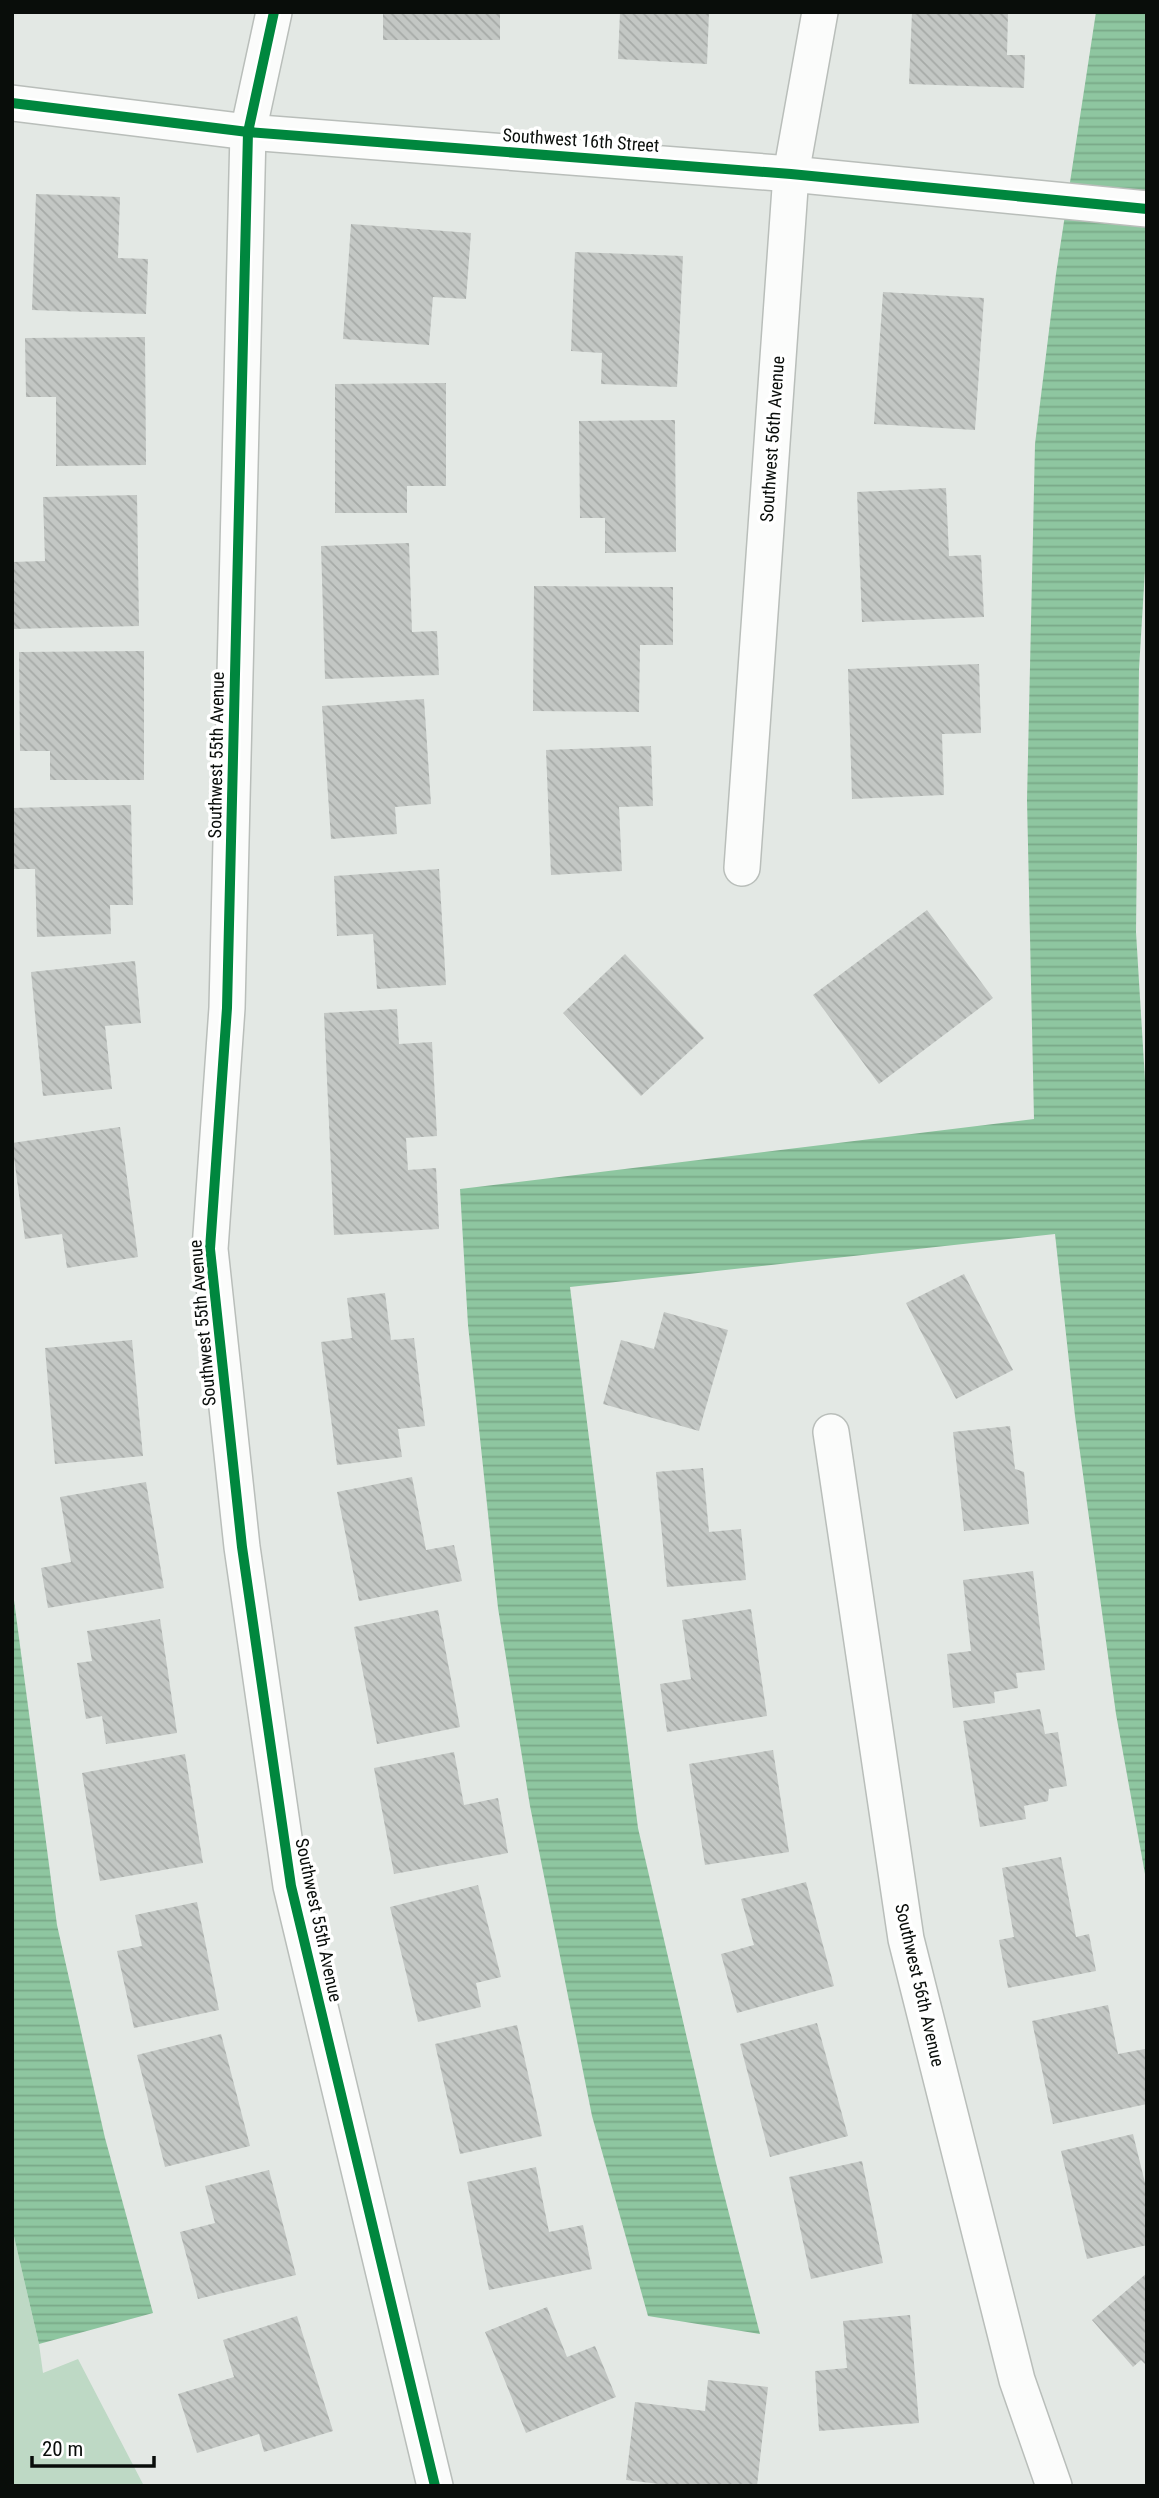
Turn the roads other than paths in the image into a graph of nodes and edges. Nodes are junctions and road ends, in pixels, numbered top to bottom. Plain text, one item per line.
1 (274, 12) edge
2 (820, 12) edge
3 (21, 104) edge
4 (248, 132) junction
5 (791, 174) junction
6 (1147, 209) edge
7 (742, 868) dead end
8 (831, 1432) dead end
9 (435, 2486) edge
10 (1054, 2486) edge

1 - 4 street, Southwest 55th Avenue
2 - 5 street, Southwest 56th Avenue
3 - 4 street, Southwest 16th Street
4 - 5 street, Southwest 16th Street
4 - 9 street, Southwest 55th Avenue
5 - 6 street, Southwest 16th Street
5 - 7 street, Southwest 56th Avenue
8 - 10 street, Southwest 56th Avenue

